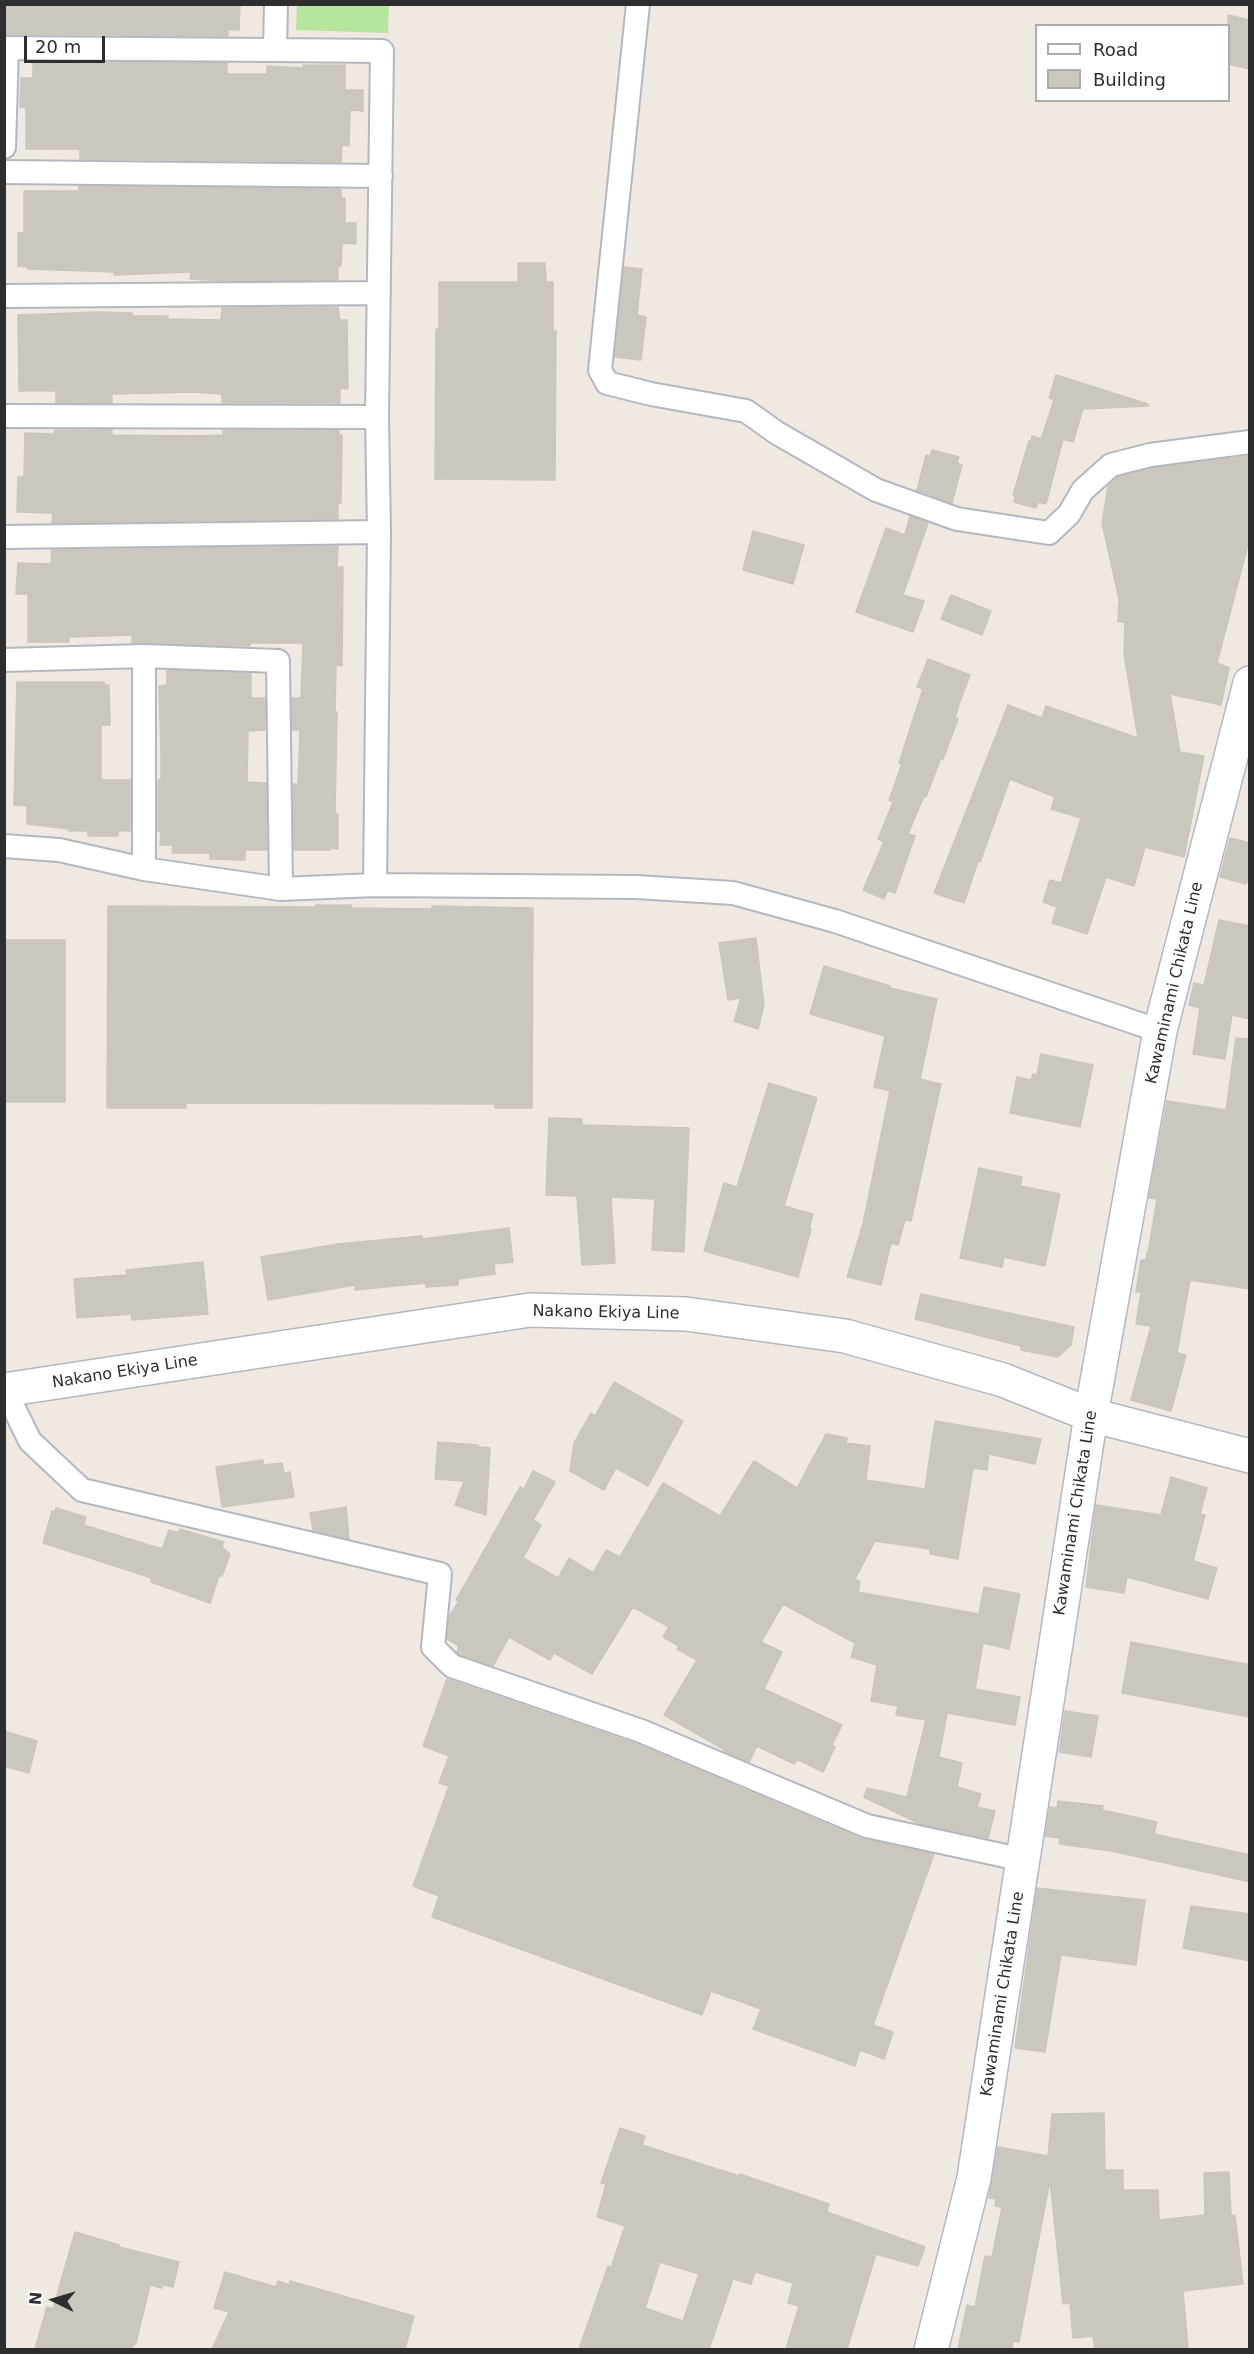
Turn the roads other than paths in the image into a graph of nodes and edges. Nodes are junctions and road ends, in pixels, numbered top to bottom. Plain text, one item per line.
1 (276, 4) edge
2 (638, 4) edge
3 (6, 48) edge
4 (275, 50) junction
5 (4, 147) edge
6 (4, 172) edge
7 (381, 176) junction
8 (379, 293) junction
9 (4, 296) edge
10 (4, 416) edge
11 (377, 417) junction
12 (1250, 442) edge
13 (379, 532) junction
14 (4, 537) edge
15 (144, 656) junction
16 (4, 660) edge
17 (1250, 683) edge
18 (4, 846) edge
19 (144, 869) junction
20 (375, 885) junction
21 (281, 889) junction
22 (1160, 1031) junction
23 (5, 1390) edge
24 (1091, 1416) junction
25 (1250, 1456) edge
26 (1024, 1860) junction
27 (931, 2349) edge

1 - 4 street
2 - 12 street
3 - 4 street
3 - 5 street
4 - 7 street
6 - 7 street
7 - 8 street
8 - 9 street
8 - 11 street
10 - 11 street
11 - 13 street
13 - 14 street
13 - 20 street
15 - 16 street
15 - 19 street
15 - 21 street
17 - 22 main road, Kawaminami Chikata Line
18 - 19 street
19 - 21 street
20 - 21 street
20 - 22 street
22 - 24 main road, Kawaminami Chikata Line
23 - 24 main road, Nakano Ekiya Line
23 - 26 street
24 - 25 main road, Nakano Ekiya Line
24 - 26 main road, Kawaminami Chikata Line
26 - 27 main road, Kawaminami Chikata Line

